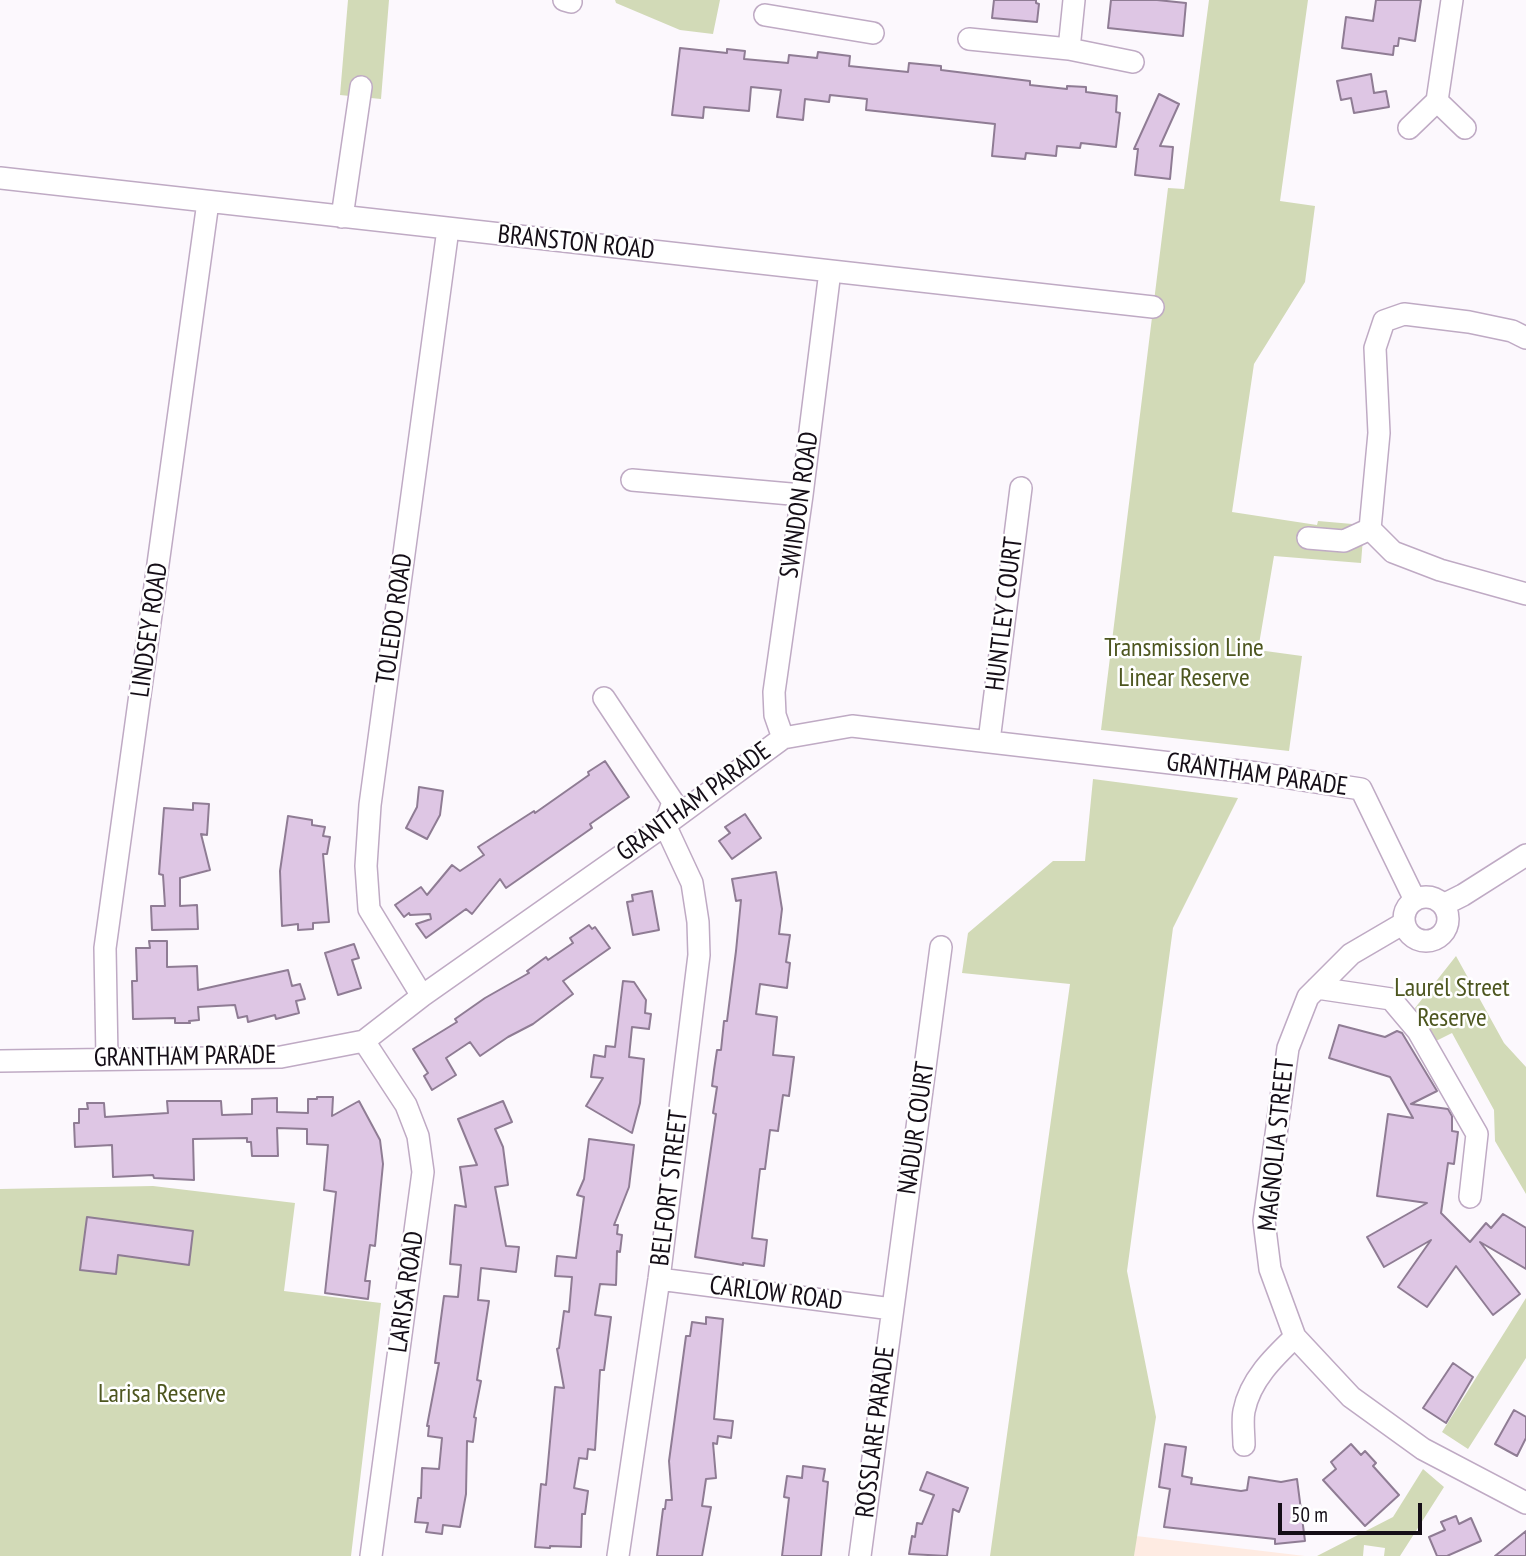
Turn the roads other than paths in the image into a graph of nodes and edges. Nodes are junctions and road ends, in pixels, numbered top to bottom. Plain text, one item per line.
1 (1073, 0) edge
2 (1452, 0) edge
3 (801, 10) edge
4 (765, 15) dead end
5 (873, 33) dead end
6 (969, 39) dead end
7 (1069, 49) junction
8 (1133, 62) dead end
9 (361, 87) dead end
10 (1437, 101) junction
11 (1409, 128) dead end
12 (1465, 128) dead end
13 (0, 178) edge
14 (208, 202) junction
15 (342, 217) junction
16 (448, 229) junction
17 (830, 271) junction
18 (1153, 307) dead end
19 (1526, 338) edge
20 (632, 480) dead end
21 (1021, 488) dead end
22 (802, 495) junction
23 (1370, 529) junction
24 (1308, 538) dead end
25 (1526, 595) edge
26 (604, 698) dead end
27 (783, 738) junction
28 (989, 741) junction
29 (665, 825) junction
30 (1526, 855) edge
31 (1415, 900) junction
32 (1443, 905) junction
33 (1404, 923) junction
34 (941, 947) dead end
35 (1317, 988) junction
36 (422, 996) junction
37 (364, 1041) junction
38 (107, 1058) junction
39 (0, 1061) edge
40 (1470, 1197) dead end
41 (659, 1279) junction
42 (892, 1309) junction
43 (1295, 1337) junction
44 (1244, 1445) dead end
45 (1526, 1503) edge
46 (374, 1556) edge
47 (618, 1556) edge
48 (860, 1556) edge

1 - 7 street
2 - 10 street
3 - 4 street
3 - 5 street
6 - 7 street
7 - 8 street
9 - 15 street
10 - 11 street
10 - 12 street
13 - 14 street, BRANSTON ROAD
14 - 15 street, BRANSTON ROAD
14 - 38 street, LINDSEY ROAD
15 - 16 street, BRANSTON ROAD
16 - 17 street, BRANSTON ROAD
16 - 36 street, TOLEDO ROAD
17 - 18 street, BRANSTON ROAD
17 - 22 street, SWINDON ROAD
19 - 23 street
20 - 22 street
21 - 28 street, HUNTLEY COURT
22 - 27 street, SWINDON ROAD
23 - 24 street
23 - 25 street
26 - 29 street
27 - 28 street, GRANTHAM PARADE
27 - 29 street, GRANTHAM PARADE
28 - 31 street, GRANTHAM PARADE
29 - 36 street, GRANTHAM PARADE
29 - 41 street, BELFORT STREET
30 - 32 street
31 - 32 street
31 - 33 street
32 - 33 street
33 - 35 street, MAGNOLIA STREET
34 - 42 street, NADUR COURT
35 - 40 street
35 - 43 street, MAGNOLIA STREET
36 - 37 street, GRANTHAM PARADE
37 - 38 street, GRANTHAM PARADE
37 - 46 street, LARISA ROAD
38 - 39 street, GRANTHAM PARADE
41 - 42 street, CARLOW ROAD
41 - 47 street, BELFORT STREET
42 - 48 street, ROSSLARE PARADE
43 - 44 street
43 - 45 street, MAGNOLIA STREET

